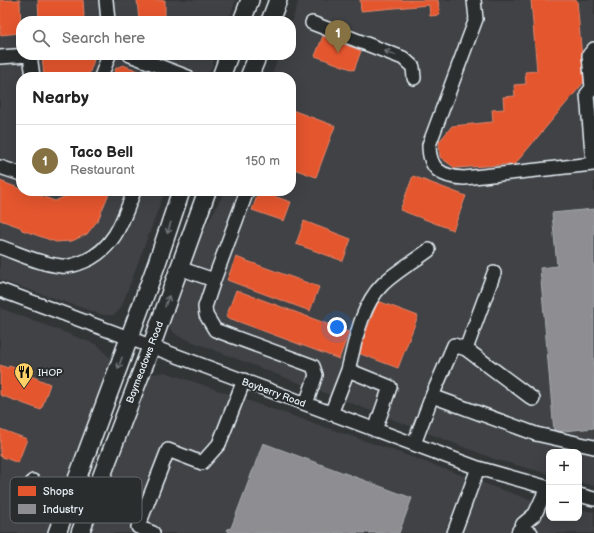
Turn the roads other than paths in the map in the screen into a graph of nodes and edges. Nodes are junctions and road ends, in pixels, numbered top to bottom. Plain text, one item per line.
1 (106, 0) edge
2 (250, 0) edge
3 (278, 0) edge
4 (474, 0) edge
5 (108, 16) edge
6 (244, 16) edge
7 (272, 16) edge
8 (312, 23) dead end
9 (594, 49) edge
10 (16, 56) edge
11 (0, 58) edge
12 (31, 60) edge
13 (107, 60) edge
14 (142, 60) edge
15 (227, 60) edge
16 (256, 60) edge
17 (32, 72) edge
18 (103, 72) edge
19 (172, 72) edge
20 (223, 72) edge
21 (251, 72) edge
22 (414, 78) dead end
23 (0, 167) edge
24 (16, 172) edge
25 (132, 196) edge
26 (179, 196) edge
27 (205, 196) edge
28 (245, 196) edge
29 (0, 247) edge
30 (429, 250) dead end
31 (179, 268) junction
32 (494, 273) dead end
33 (214, 280) junction
34 (0, 290) edge
35 (129, 339) junction
36 (151, 347) junction
37 (466, 350) junction
38 (348, 370) junction
39 (244, 380) junction
40 (432, 396) junction
41 (533, 399) dead end
42 (306, 404) junction
43 (331, 414) junction
44 (375, 430) junction
45 (414, 444) junction
46 (594, 447) edge
47 (478, 468) junction
48 (78, 477) edge
49 (101, 477) edge
50 (546, 487) edge
51 (546, 492) edge
52 (582, 496) edge
53 (594, 499) edge
54 (142, 517) edge
55 (61, 523) edge
56 (84, 523) edge
57 (140, 523) edge
58 (523, 532) edge
59 (57, 533) edge
60 (80, 533) edge
61 (153, 533) edge
62 (454, 533) edge

1 - 5 street
2 - 6 main road
3 - 7 main road
4 - 9 street
22 -> 8 street
10 - 11 street
12 - 17 street
13 - 18 street
14 - 19 street
15 - 20 main road
16 - 21 main road
23 - 24 street
25 - 29 street
26 -> 35 main road
27 - 31 main road, Baymeadows Road
28 - 33 street
30 - 38 street
31 - 33 street
36 -> 31 main road, Baymeadows Road
32 - 37 street
33 - 42 street
34 - 35 street, Bayberry Road
35 - 36 street, Bayberry Road
35 -> 48 main road
36 - 39 street, Bayberry Road
36 - 49 main road, Baymeadows Road
37 - 40 street
37 - 41 street
38 - 43 street
38 - 44 street
39 - 42 street, Bayberry Road
39 - 54 street
40 - 45 street
40 - 46 street
42 - 43 street, Bayberry Road
43 - 44 street, Bayberry Road
44 - 45 street, Bayberry Road
45 - 47 street, Bayberry Road
47 - 50 street, Bayberry Road
47 - 62 street
51 - 58 street
52 - 53 street
55 -> 59 main road
56 - 60 main road, Baymeadows Road
57 - 61 street

